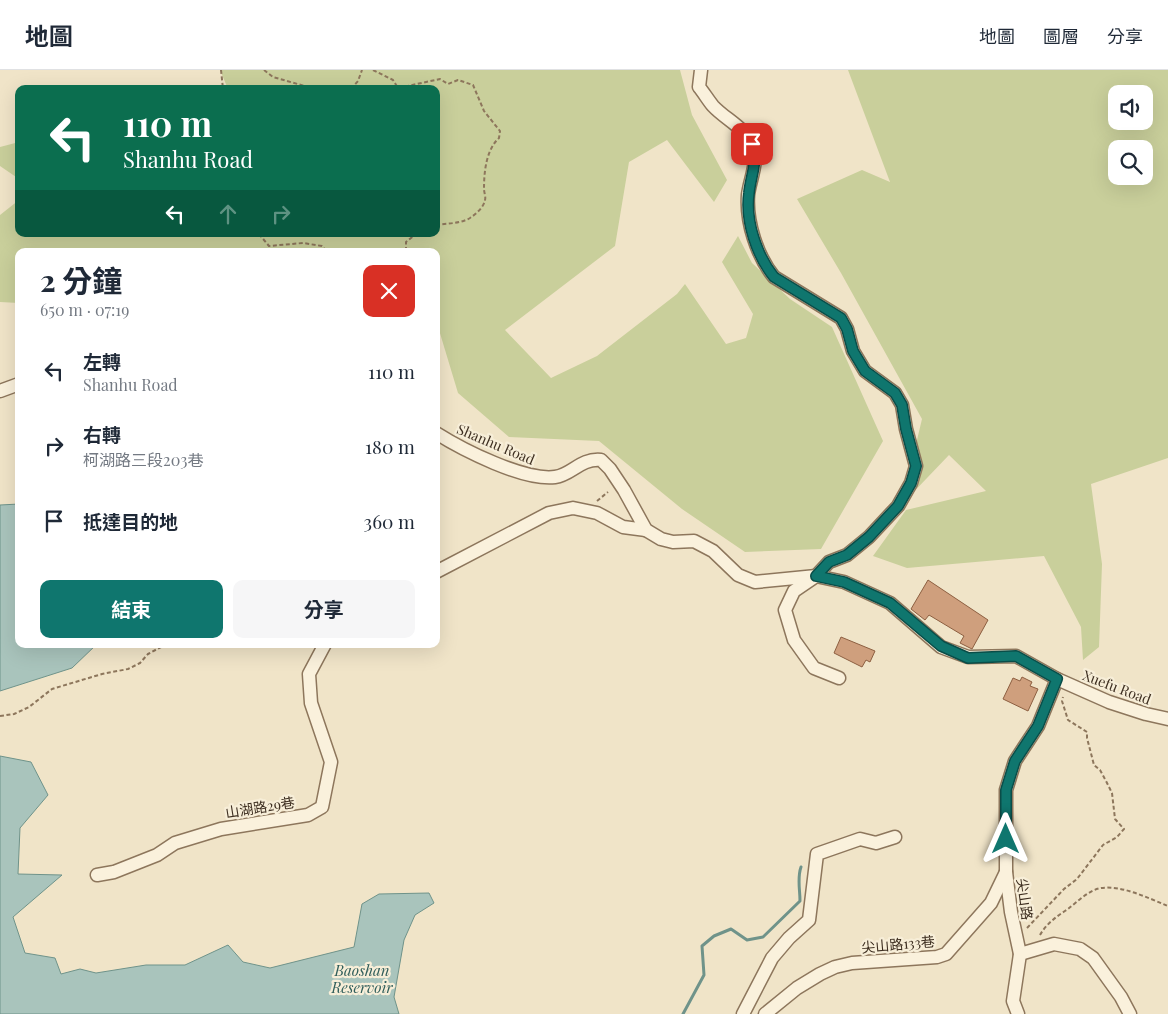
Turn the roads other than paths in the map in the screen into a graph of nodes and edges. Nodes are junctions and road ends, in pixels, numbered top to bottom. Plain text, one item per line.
1 (701, 70) edge
2 (15, 386) edge
3 (0, 392) edge
4 (440, 435) edge
5 (646, 530) junction
6 (440, 570) edge
7 (816, 576) junction
8 (323, 648) edge
9 (839, 678) dead end
10 (1060, 680) junction
11 (1168, 719) edge
12 (895, 837) dead end
13 (1006, 872) junction
14 (97, 875) dead end
15 (1020, 954) junction
16 (744, 1014) edge
17 (765, 1014) edge
18 (1018, 1014) edge
19 (1130, 1014) edge

1 - 7 street
2 - 3 street
4 - 5 street, Shanhu Road
5 - 6 street
5 - 7 street
7 - 9 street
7 - 10 street
8 - 14 street, 山湖路29巷
10 - 11 street, Xuefu Road
10 - 13 street, 尖山路
12 - 16 street
13 - 15 street, 尖山路
13 - 17 street, 尖山路133巷
15 - 18 street, 尖山路
15 - 19 street

